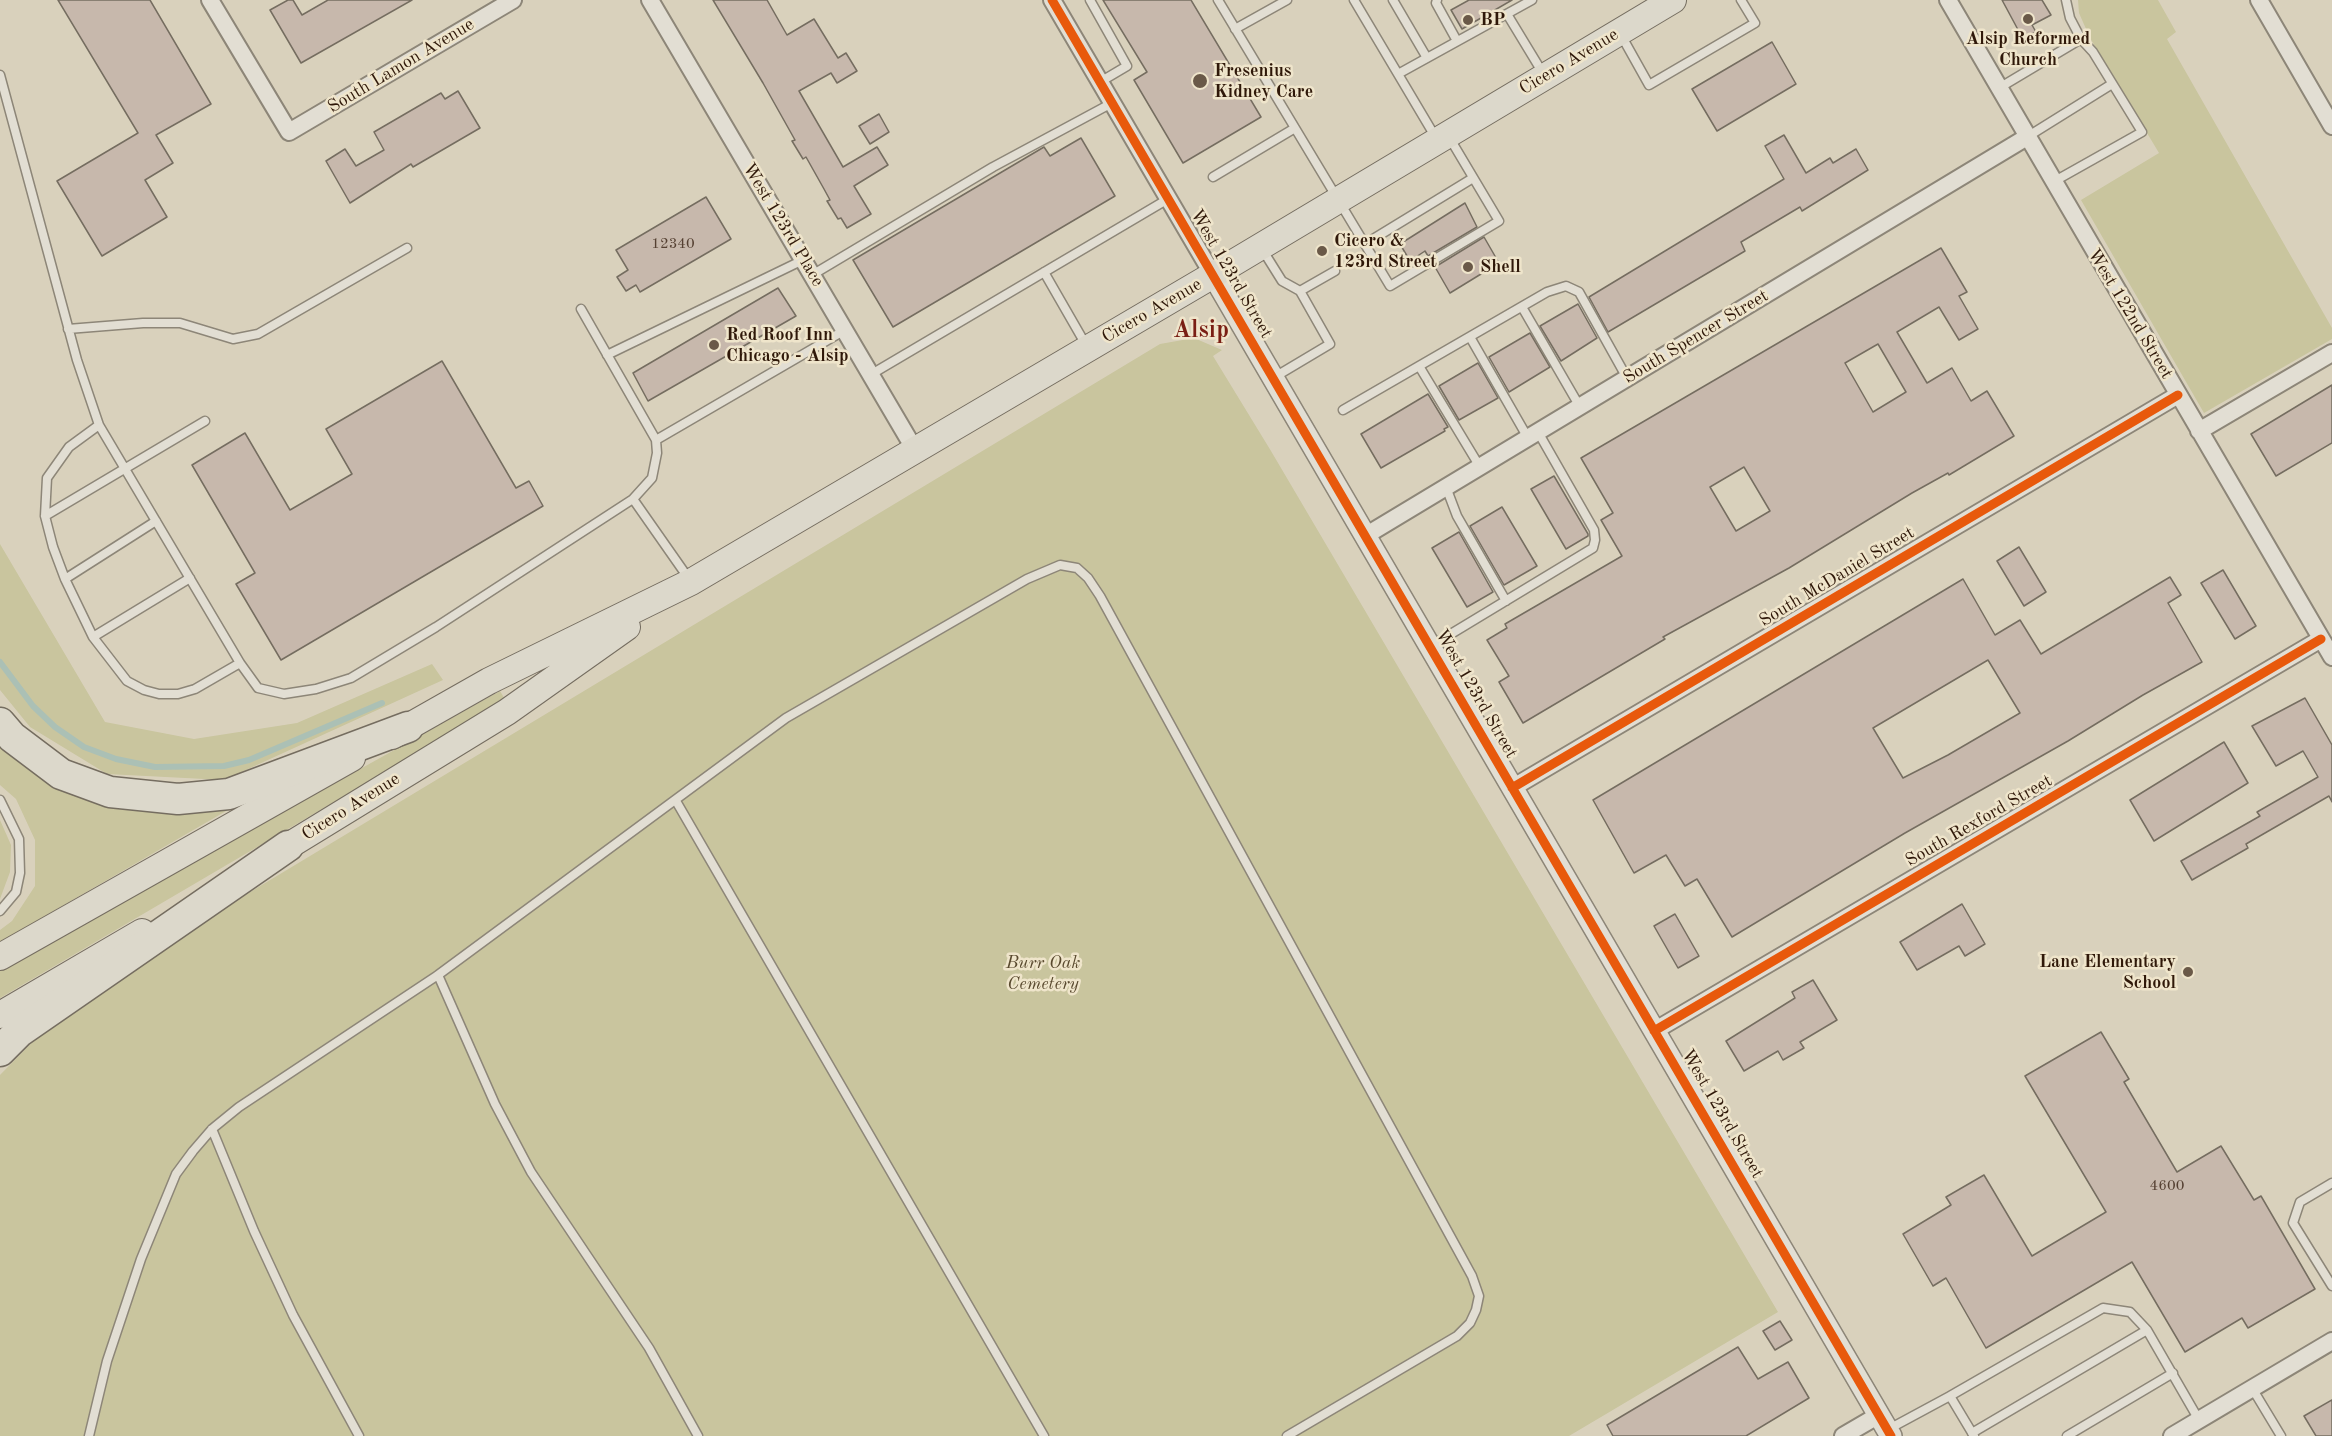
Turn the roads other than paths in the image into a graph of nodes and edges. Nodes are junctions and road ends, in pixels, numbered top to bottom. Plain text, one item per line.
1 (210, 0) edge
2 (513, 0) edge
3 (650, 0) edge
4 (1052, 0) edge
5 (1090, 0) edge
6 (1218, 0) edge
7 (1287, 0) edge
8 (1354, 0) edge
9 (1393, 0) edge
10 (1437, 0) edge
11 (1532, 0) edge
12 (1674, 0) edge
13 (1741, 0) edge
14 (1948, 0) edge
15 (2066, 0) edge
16 (2259, 0) edge
17 (1507, 14) junction
18 (1235, 29) junction
19 (1619, 32) junction
20 (2081, 39) junction
21 (1457, 41) junction
22 (1427, 58) junction
23 (1398, 74) junction
24 (0, 75) edge
25 (1545, 76) junction
26 (1100, 82) junction
27 (2112, 84) junction
28 (1998, 88) junction
29 (1112, 103) junction
30 (2332, 126) edge
31 (1295, 128) junction
32 (1443, 137) junction
33 (2027, 137) junction
34 (1214, 177) dead end
35 (1473, 178) junction
36 (2053, 183) junction
37 (1168, 199) junction
38 (1338, 200) junction
39 (1365, 244) junction
40 (1261, 246) junction
41 (407, 248) dead end
42 (803, 260) junction
43 (1335, 271) dead end
44 (1044, 272) junction
45 (812, 275) junction
46 (1213, 275) junction
47 (1300, 291) junction
48 (1522, 307) junction
49 (581, 309) dead end
50 (68, 329) junction
51 (845, 330) junction
52 (1470, 337) junction
53 (1088, 348) junction
54 (2332, 353) edge
55 (607, 355) junction
56 (1419, 366) junction
57 (870, 375) junction
58 (1273, 378) junction
59 (1627, 378) junction
60 (2178, 395) junction
61 (1580, 407) junction
62 (1343, 410) dead end
63 (205, 421) dead end
64 (99, 425) junction
65 (2199, 431) junction
66 (1533, 435) junction
67 (656, 440) junction
68 (915, 450) junction
69 (1480, 467) junction
70 (125, 469) junction
71 (1446, 487) junction
72 (633, 499) junction
73 (45, 516) junction
74 (156, 521) junction
75 (1365, 536) junction
76 (190, 578) junction
77 (65, 579) junction
78 (691, 582) junction
79 (1506, 601) junction
80 (93, 637) junction
81 (2321, 639) junction
82 (1430, 647) junction
83 (2332, 657) edge
84 (240, 663) junction
85 (0, 723) edge
86 (408, 727) junction
87 (1512, 788) junction
88 (0, 800) edge
89 (676, 801) junction
90 (288, 846) junction
91 (0, 911) edge
92 (0, 957) edge
93 (438, 975) junction
94 (0, 1015) edge
95 (1654, 1031) junction
96 (0, 1051) edge
97 (212, 1129) junction
98 (2332, 1183) edge
99 (2332, 1286) edge
100 (2147, 1330) junction
101 (2332, 1341) edge
102 (2173, 1373) junction
103 (2252, 1389) junction
104 (1950, 1396) junction
105 (2199, 1420) junction
106 (1885, 1427) edge
107 (1973, 1434) edge
108 (89, 1436) edge
109 (359, 1436) edge
110 (698, 1436) edge
111 (1044, 1436) edge
112 (1287, 1436) edge
113 (1843, 1436) edge
114 (2067, 1436) edge
115 (2172, 1436) edge
116 (2281, 1436) edge

1 - 2 street, South Lamon Avenue
3 - 42 street, West 123rd Place
4 - 26 street, West 123rd Street
5 - 26 lane
6 - 18 lane
7 - 18 lane
8 - 23 lane
9 - 22 lane
10 - 21 lane
11 - 17 lane
12 - 19 main road, Cicero Avenue
13 - 19 lane
14 - 28 street, West 122nd Street
15 - 20 lane
16 - 30 street
17 - 21 lane
17 - 25 lane
18 - 31 lane
19 - 25 main road, Cicero Avenue
20 - 27 lane
20 - 28 lane
21 - 22 lane
22 - 23 lane
23 - 32 lane
24 - 50 lane
25 - 32 main road, Cicero Avenue
26 - 29 street, West 123rd Street
27 - 33 lane
27 - 36 lane
28 - 33 street, West 122nd Street
29 - 37 street, West 123rd Street
29 - 45 lane
31 - 34 lane
31 - 38 lane
32 - 35 lane
32 - 38 main road, Cicero Avenue
33 - 36 street, West 122nd Street
33 - 59 street, South Spencer Street
35 - 39 lane
35 - 39 lane
36 - 60 street, West 122nd Street
37 - 44 lane
37 - 46 street, West 123rd Street
38 - 39 lane
38 - 40 main road, Cicero Avenue
40 - 46 main road, Cicero Avenue
40 - 47 lane
41 - 50 lane
42 - 45 street, West 123rd Place
42 - 55 lane
43 - 47 lane
44 - 53 lane
44 - 57 lane
45 - 51 street, West 123rd Place
46 - 53 main road, Cicero Avenue
46 - 58 street, West 123rd Street
47 - 58 lane
48 - 52 lane
48 - 59 lane
48 - 61 lane
49 - 55 lane
50 - 64 lane
51 - 57 street, West 123rd Place
51 - 67 lane
52 - 56 lane
52 - 66 lane
53 - 68 main road, Cicero Avenue
54 - 65 street
55 - 67 lane
56 - 62 lane
56 - 69 lane
57 - 68 street, West 123rd Place
58 - 75 street, West 123rd Street
59 - 61 street, South Spencer Street
60 - 65 street, West 122nd Street
60 - 87 street, South McDaniel Street
61 - 66 street, South Spencer Street
63 - 70 lane
64 - 70 lane
64 - 73 lane
65 - 81 street, West 122nd Street
66 - 69 street, South Spencer Street
66 - 79 lane
67 - 72 lane
68 - 78 main road, Cicero Avenue
69 - 71 street, South Spencer Street
70 - 73 lane
70 - 74 lane
71 - 75 street, South Spencer Street
71 - 79 lane
72 - 78 lane
72 - 84 lane
73 - 77 lane
74 - 76 lane
74 - 77 lane
75 - 82 street, West 123rd Street
76 - 80 lane
76 - 84 lane
77 - 80 lane
78 - 86 main road, Cicero Avenue
78 - 90 main road, Cicero Avenue
79 - 82 lane
80 - 84 lane
81 - 83 street, West 122nd Street
81 - 95 street, South Rexford Street
82 - 87 street, West 123rd Street
85 - 86 highway
86 - 92 main road, Cicero Avenue
87 - 95 street, West 123rd Street
88 - 91 lane
89 - 93 lane
89 - 111 lane
89 - 112 lane
90 - 94 main road, Cicero Avenue
90 - 96 highway
93 - 97 lane
93 - 110 lane
95 - 106 street, West 123rd Street
97 - 108 lane
97 - 109 lane
98 - 99 lane
100 - 102 lane
100 - 104 lane
100 - 107 lane
101 - 103 street
102 - 105 lane
102 - 114 lane
103 - 105 street
103 - 116 lane
104 - 106 lane
104 - 107 lane
105 - 115 street
106 - 113 street

